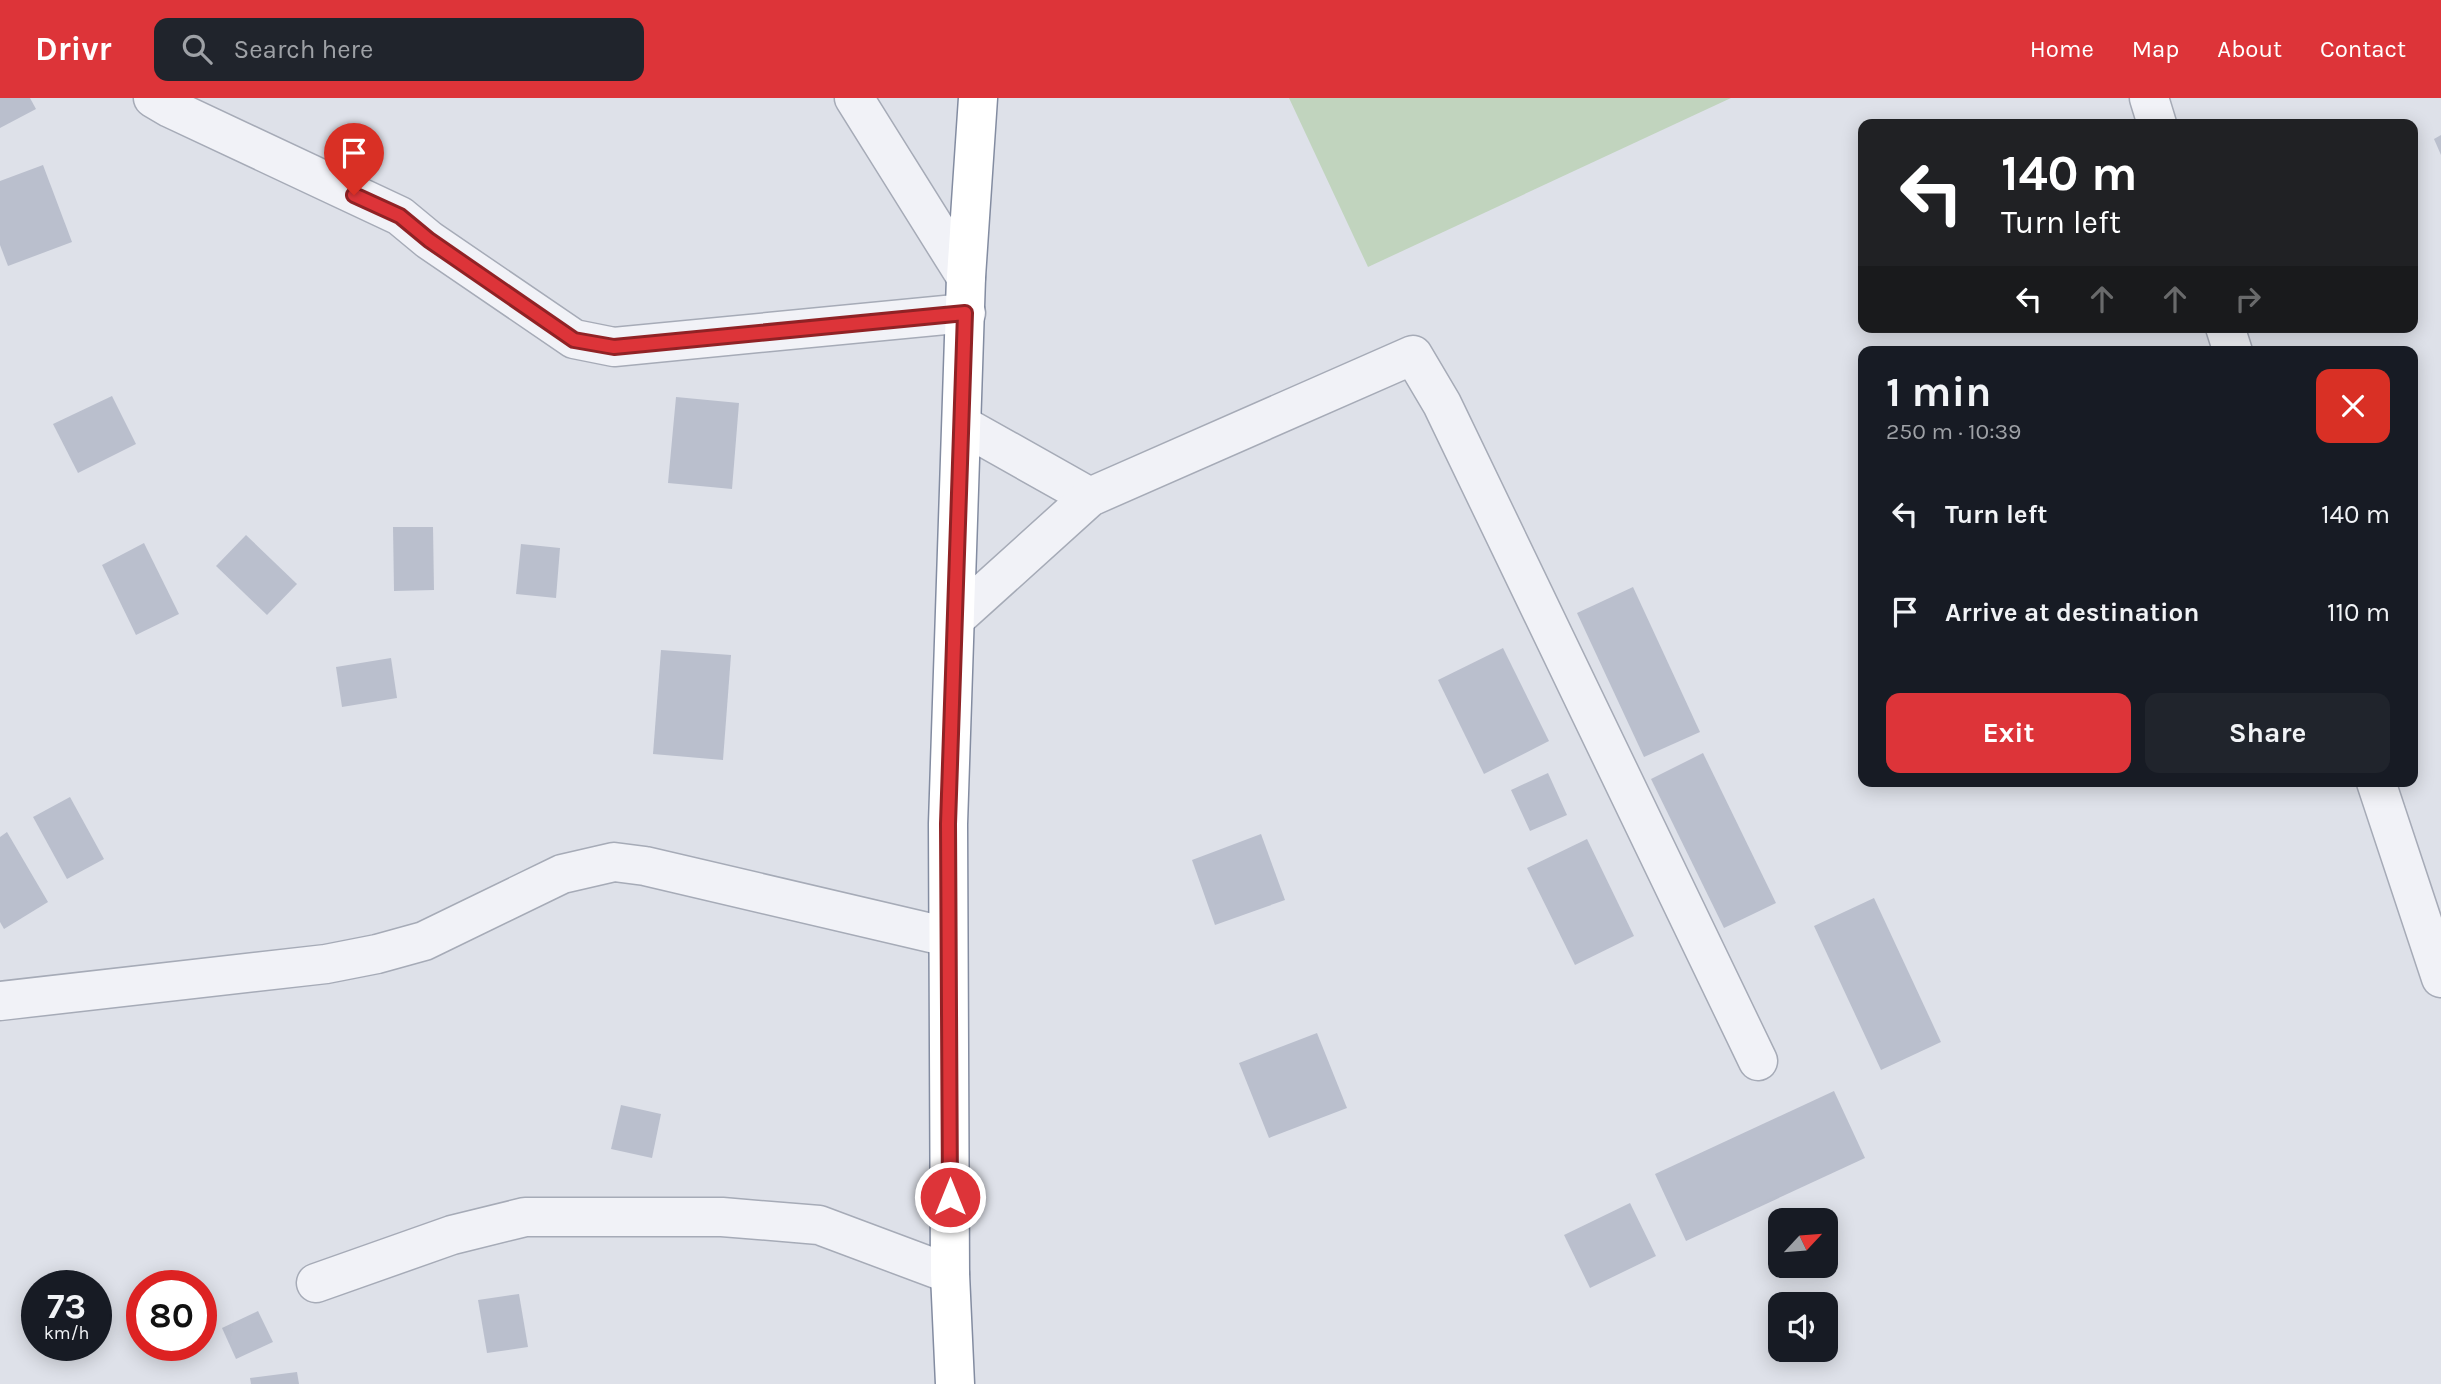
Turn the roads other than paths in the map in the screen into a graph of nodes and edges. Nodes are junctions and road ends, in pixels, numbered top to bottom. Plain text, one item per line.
1 (153, 98) edge
2 (854, 98) edge
3 (978, 98) edge
4 (2148, 98) edge
5 (2155, 119) edge
6 (966, 295) junction
7 (962, 425) junction
8 (1090, 497) junction
9 (956, 618) junction
10 (2378, 787) edge
11 (948, 937) junction
12 (2441, 978) edge
13 (0, 1001) edge
14 (1758, 1062) dead end
15 (950, 1274) junction
16 (316, 1283) dead end
17 (955, 1384) edge

1 - 6 street
2 - 6 street
3 - 6 highway
4 - 5 street
6 - 7 highway
7 - 8 street
7 - 9 highway
8 - 9 street
8 - 14 street
9 - 11 highway
10 - 12 street
11 - 13 street
11 - 15 highway
15 - 16 street
15 - 17 highway

